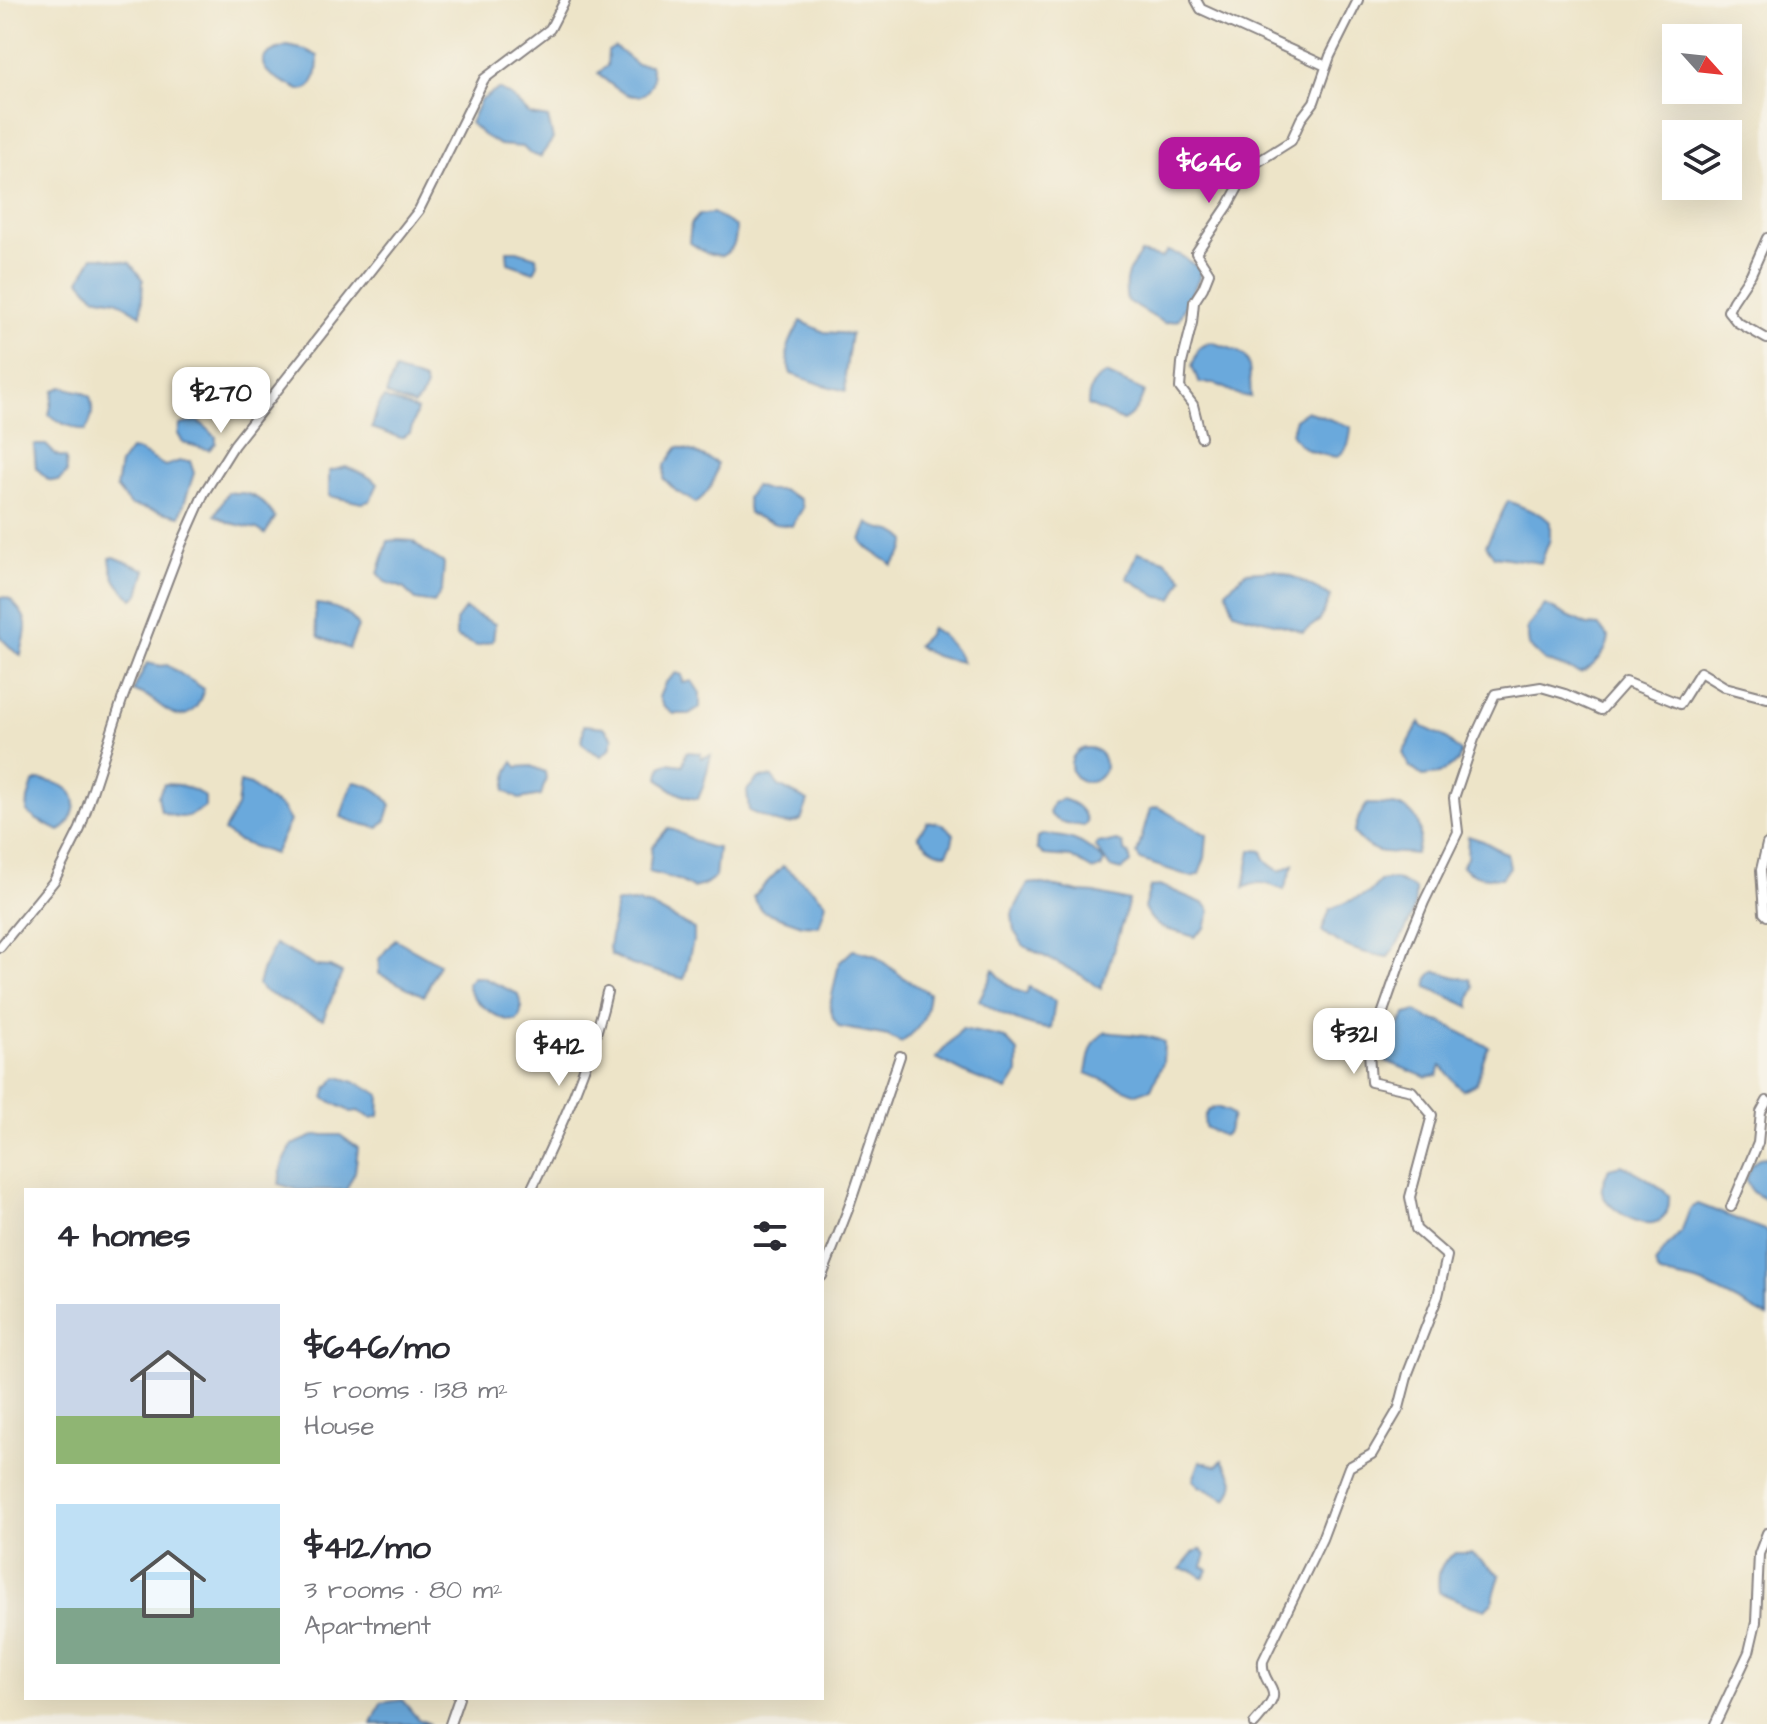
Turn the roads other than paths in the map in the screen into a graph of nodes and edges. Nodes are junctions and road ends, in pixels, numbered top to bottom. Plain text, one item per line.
1 (565, 0) edge
2 (1196, 0) edge
3 (1358, 0) edge
4 (1326, 66) junction
5 (1767, 238) edge
6 (1767, 339) edge
7 (1201, 437) dead end
8 (1767, 698) edge
9 (1767, 844) edge
10 (1767, 916) edge
11 (0, 947) edge
12 (607, 992) dead end
13 (900, 1056) dead end
14 (1767, 1101) edge
15 (532, 1188) edge
16 (1731, 1207) dead end
17 (824, 1271) edge
18 (1767, 1533) edge
19 (458, 1700) edge
20 (450, 1724) edge
21 (1254, 1724) edge
22 (1715, 1724) edge

1 - 11 street
2 - 4 street
3 - 4 street
4 - 7 street
5 - 6 street
8 - 21 street
9 - 10 street
12 - 15 street
13 - 17 street
14 - 16 street
18 - 22 street
19 - 20 street

